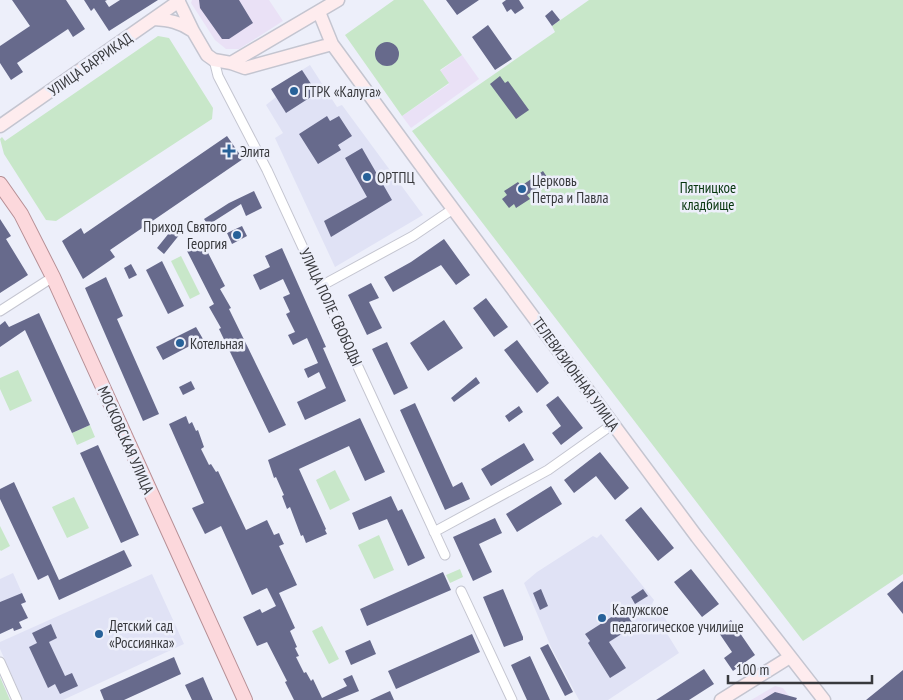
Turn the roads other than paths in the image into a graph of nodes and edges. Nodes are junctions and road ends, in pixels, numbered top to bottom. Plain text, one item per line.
1 (179, 0) edge
2 (338, 0) edge
3 (319, 12) junction
4 (154, 19) junction
5 (193, 31) junction
6 (332, 44) junction
7 (222, 62) junction
8 (0, 126) edge
9 (0, 184) edge
10 (453, 209) junction
11 (53, 277) junction
12 (321, 286) junction
13 (0, 311) edge
14 (613, 424) junction
15 (434, 532) junction
16 (445, 555) dead end
17 (461, 591) dead end
18 (790, 657) junction
19 (0, 662) edge
20 (17, 700) edge
21 (245, 700) edge
22 (512, 700) edge
23 (722, 700) edge
24 (824, 700) edge

1 - 4 main road, УЛИЦА БАРРИКАД
1 - 5 main road
2 - 3 main road
3 - 6 main road, ТЕЛЕВИЗИОННАЯ УЛИЦА
3 - 7 main road
4 - 5 main road
4 - 8 main road, УЛИЦА БАРРИКАД
5 - 7 main road
6 - 7 main road
6 - 10 main road, ТЕЛЕВИЗИОННАЯ УЛИЦА
7 - 12 street, УЛИЦА ПОЛЕ СВОБОДЫ
9 - 11 main road, МОСКОВСКАЯ УЛИЦА
10 - 12 street
10 - 14 main road, ТЕЛЕВИЗИОННАЯ УЛИЦА
11 - 13 street
11 - 21 main road, МОСКОВСКАЯ УЛИЦА
12 - 15 street, УЛИЦА ПОЛЕ СВОБОДЫ
14 - 15 street
14 - 18 main road, ТЕЛЕВИЗИОННАЯ УЛИЦА
15 - 16 street, УЛИЦА ПОЛЕ СВОБОДЫ
17 - 22 street
18 - 23 main road
18 - 24 main road, ТЕЛЕВИЗИОННАЯ УЛИЦА
19 - 20 street

